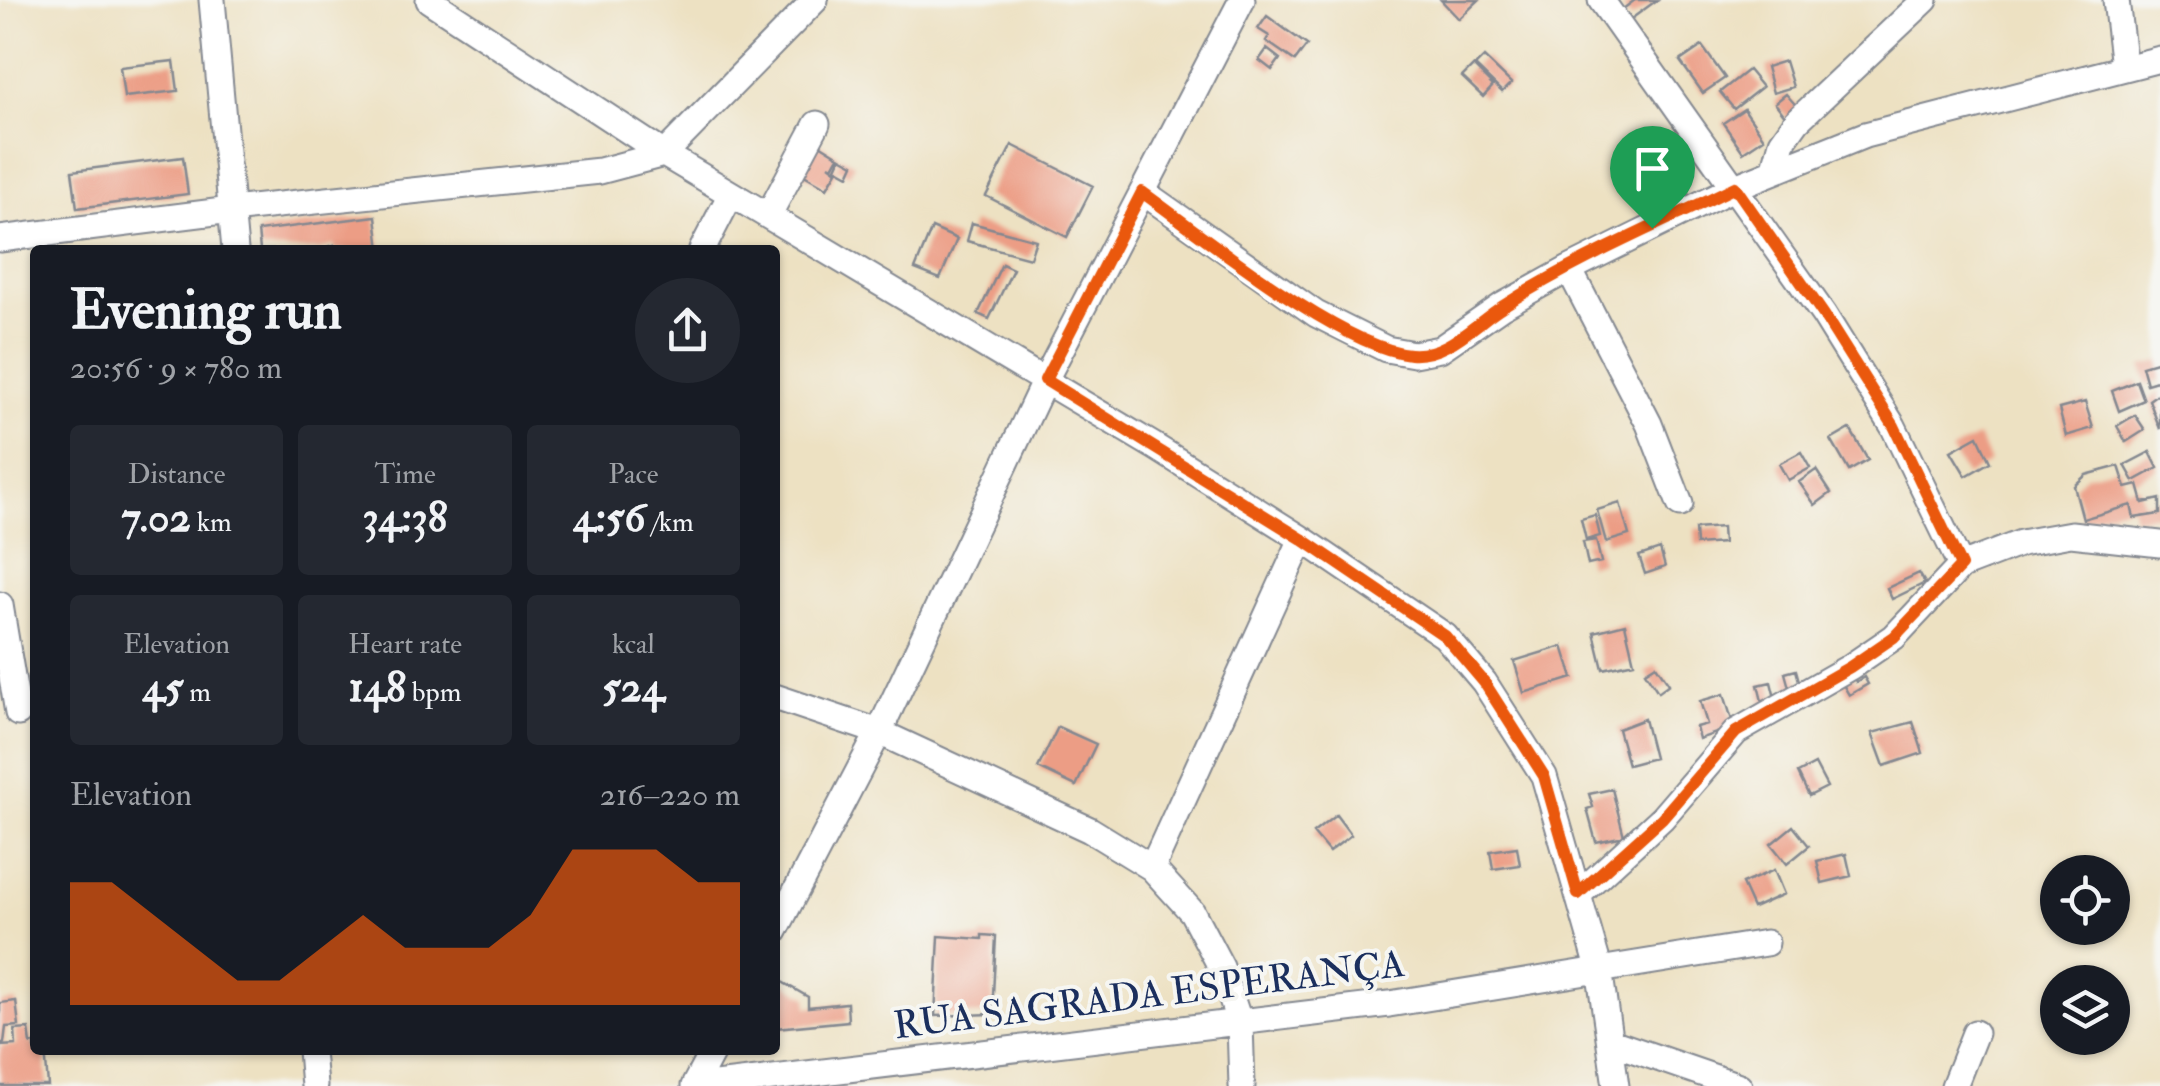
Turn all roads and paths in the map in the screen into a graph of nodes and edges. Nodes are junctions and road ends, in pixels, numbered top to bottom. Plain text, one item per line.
1 (212, 0) edge
2 (429, 0) edge
3 (815, 0) edge
4 (1242, 0) edge
5 (1601, 0) edge
6 (1925, 0) edge
7 (2116, 0) edge
8 (2160, 59) edge
9 (2124, 67) junction
10 (817, 124) dead end
11 (664, 154) junction
12 (1774, 171) junction
13 (1735, 187) junction
14 (1142, 192) junction
15 (731, 194) junction
16 (231, 210) junction
17 (768, 216) junction
18 (0, 239) edge
19 (234, 245) edge
20 (705, 245) edge
21 (1569, 269) junction
22 (1045, 380) junction
23 (1680, 504) dead end
24 (1302, 539) junction
25 (2160, 544) edge
26 (1961, 566) junction
27 (0, 605) edge
28 (780, 699) edge
29 (18, 713) edge
30 (879, 732) junction
31 (1152, 868) junction
32 (1578, 894) junction
33 (780, 921) edge
34 (1766, 943) dead end
35 (1599, 968) junction
36 (1240, 1024) junction
37 (1975, 1033) dead end
38 (1611, 1042) junction
39 (311, 1055) edge
40 (710, 1055) edge
41 (314, 1086) edge
42 (694, 1086) edge
43 (708, 1086) edge
44 (1242, 1086) edge
45 (1616, 1086) edge
46 (1739, 1086) edge
47 (1954, 1086) edge

1 - 16 street
2 - 11 street
3 - 11 street
4 - 14 street
5 - 13 street
6 - 12 street
7 - 9 street
8 - 9 street
9 - 12 street
10 - 17 street
11 - 15 street
11 - 16 street
12 - 13 street
13 - 21 street
13 - 26 street
14 - 21 street
14 - 22 street
15 - 17 street
15 - 20 street
16 - 18 street
16 - 19 street
17 - 22 street
21 - 23 street
22 - 24 street
22 - 30 street
24 - 31 street
24 - 32 street
25 - 26 street
26 - 32 street
27 - 29 street
28 - 30 street
30 - 31 street
30 - 33 street
31 - 36 street
32 - 35 street
34 - 35 street, RUA SAGRADA ESPERANÇA
35 - 36 street, RUA SAGRADA ESPERANÇA
35 - 38 street
36 - 43 street, RUA SAGRADA ESPERANÇA
36 - 44 street
37 - 47 street
38 - 45 street
38 - 46 street
39 - 41 street
40 - 42 street

